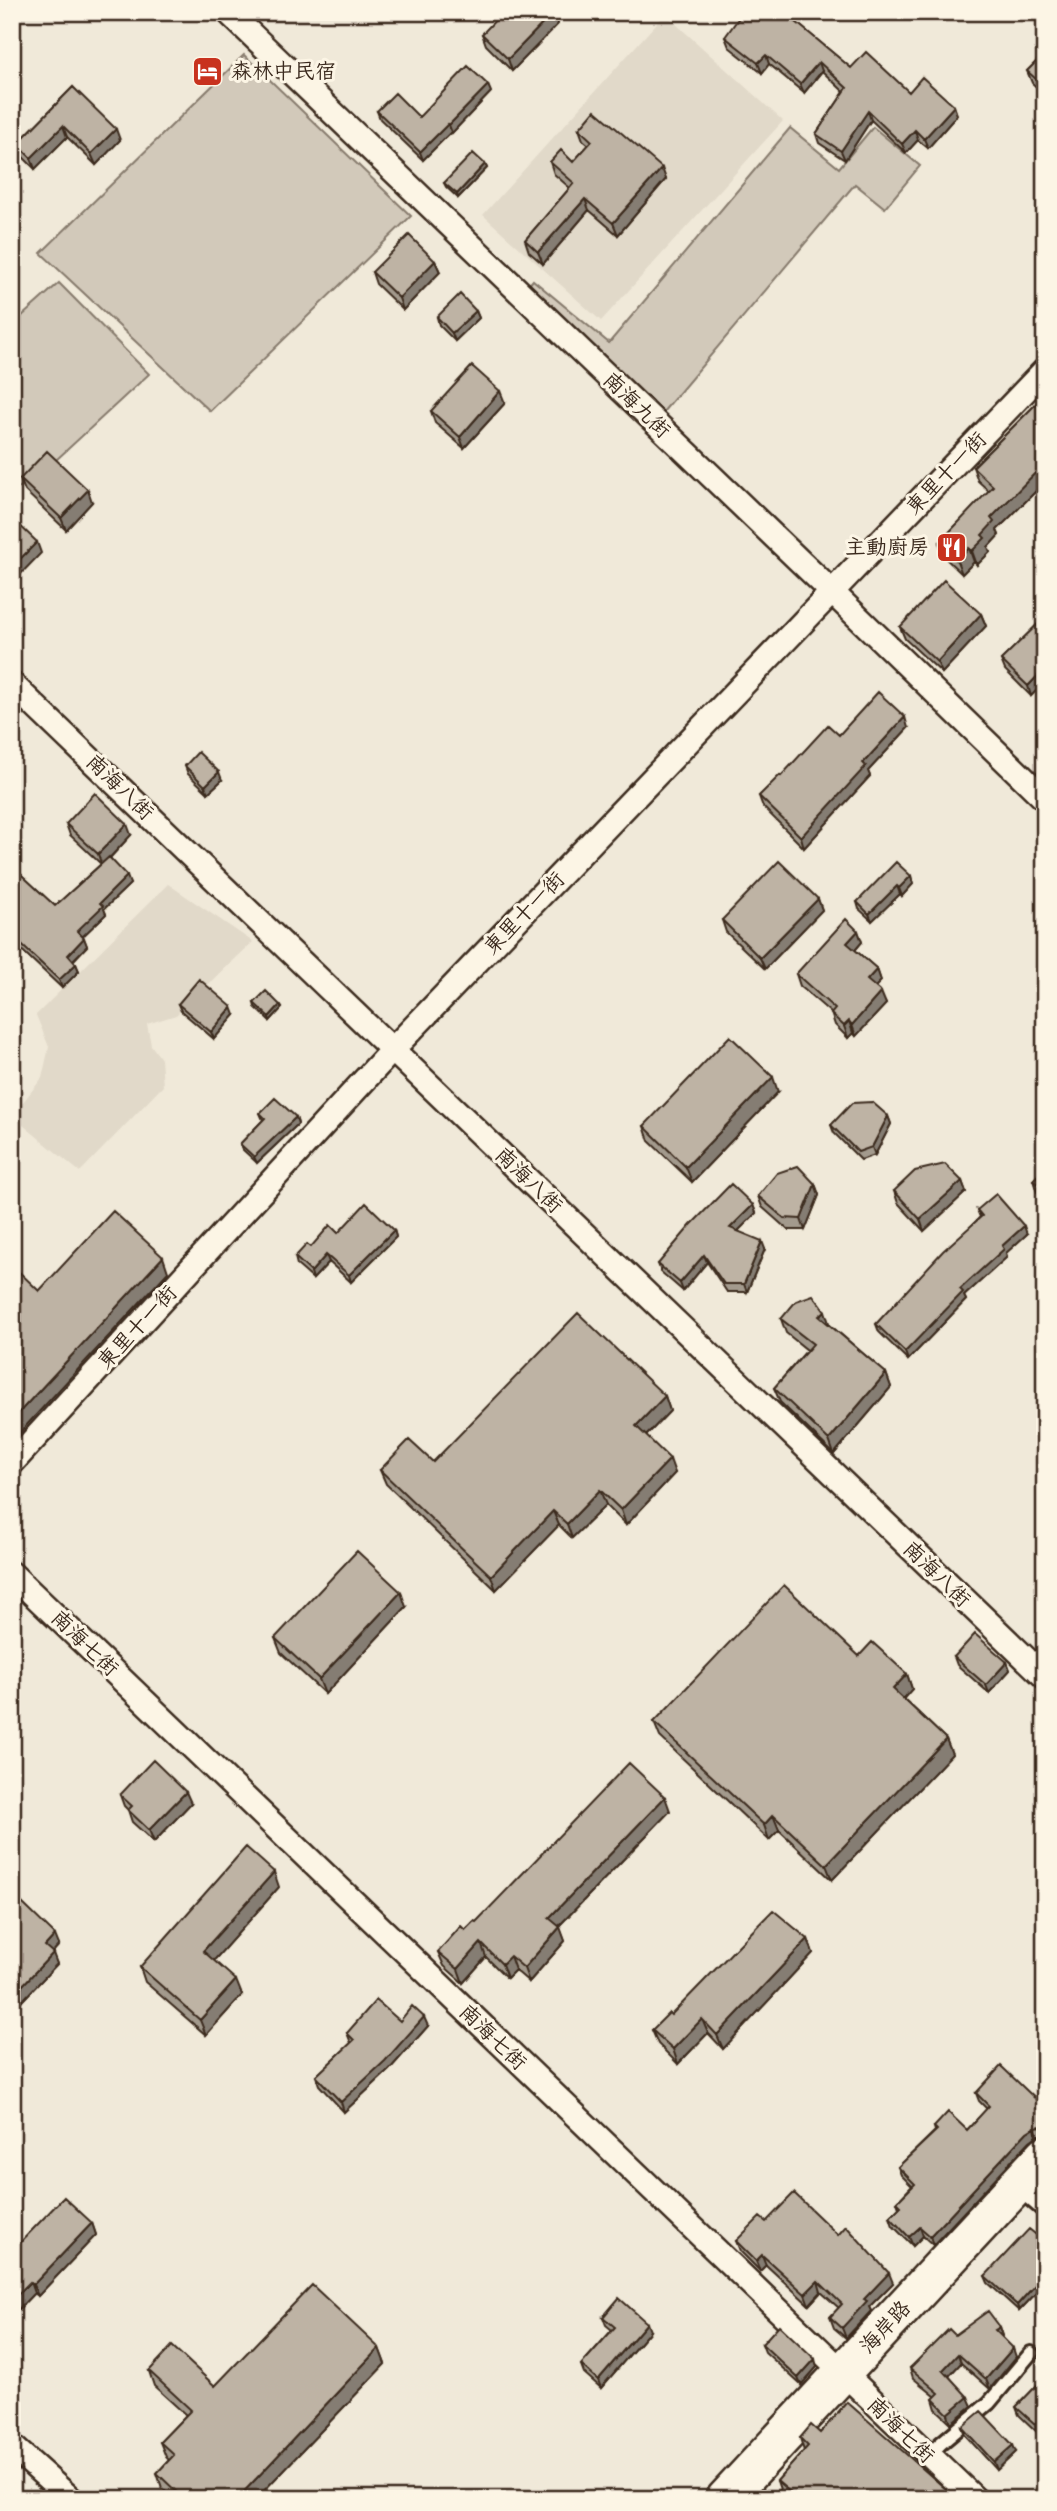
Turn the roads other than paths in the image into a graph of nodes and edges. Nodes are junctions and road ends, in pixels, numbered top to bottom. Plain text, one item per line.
1 (228, 12) edge
2 (1045, 370) edge
3 (832, 592) junction
4 (12, 684) edge
5 (1045, 799) edge
6 (393, 1049) junction
7 (12, 1463) edge
8 (12, 1574) edge
9 (1045, 1677) edge
10 (1045, 2155) edge
11 (1015, 2186) junction
12 (1045, 2212) edge
13 (1031, 2353) dead end
14 (842, 2373) junction
15 (12, 2446) edge
16 (929, 2456) junction
17 (71, 2499) edge
18 (725, 2499) edge
19 (975, 2499) edge

1 - 3 street, 南海九街
2 - 3 street, 東里十一街
3 - 5 street, 南海九街
3 - 6 street, 東里十一街
4 - 6 street, 南海八街
6 - 7 street, 東里十一街
6 - 9 street, 南海八街
8 - 14 street, 南海七街
10 - 11 main road, 海岸路
11 - 12 lane
11 - 14 main road, 海岸路
13 - 16 lane
14 - 16 street, 南海七街
14 - 18 main road, 海岸路
15 - 17 street
16 - 19 street, 南海七街

